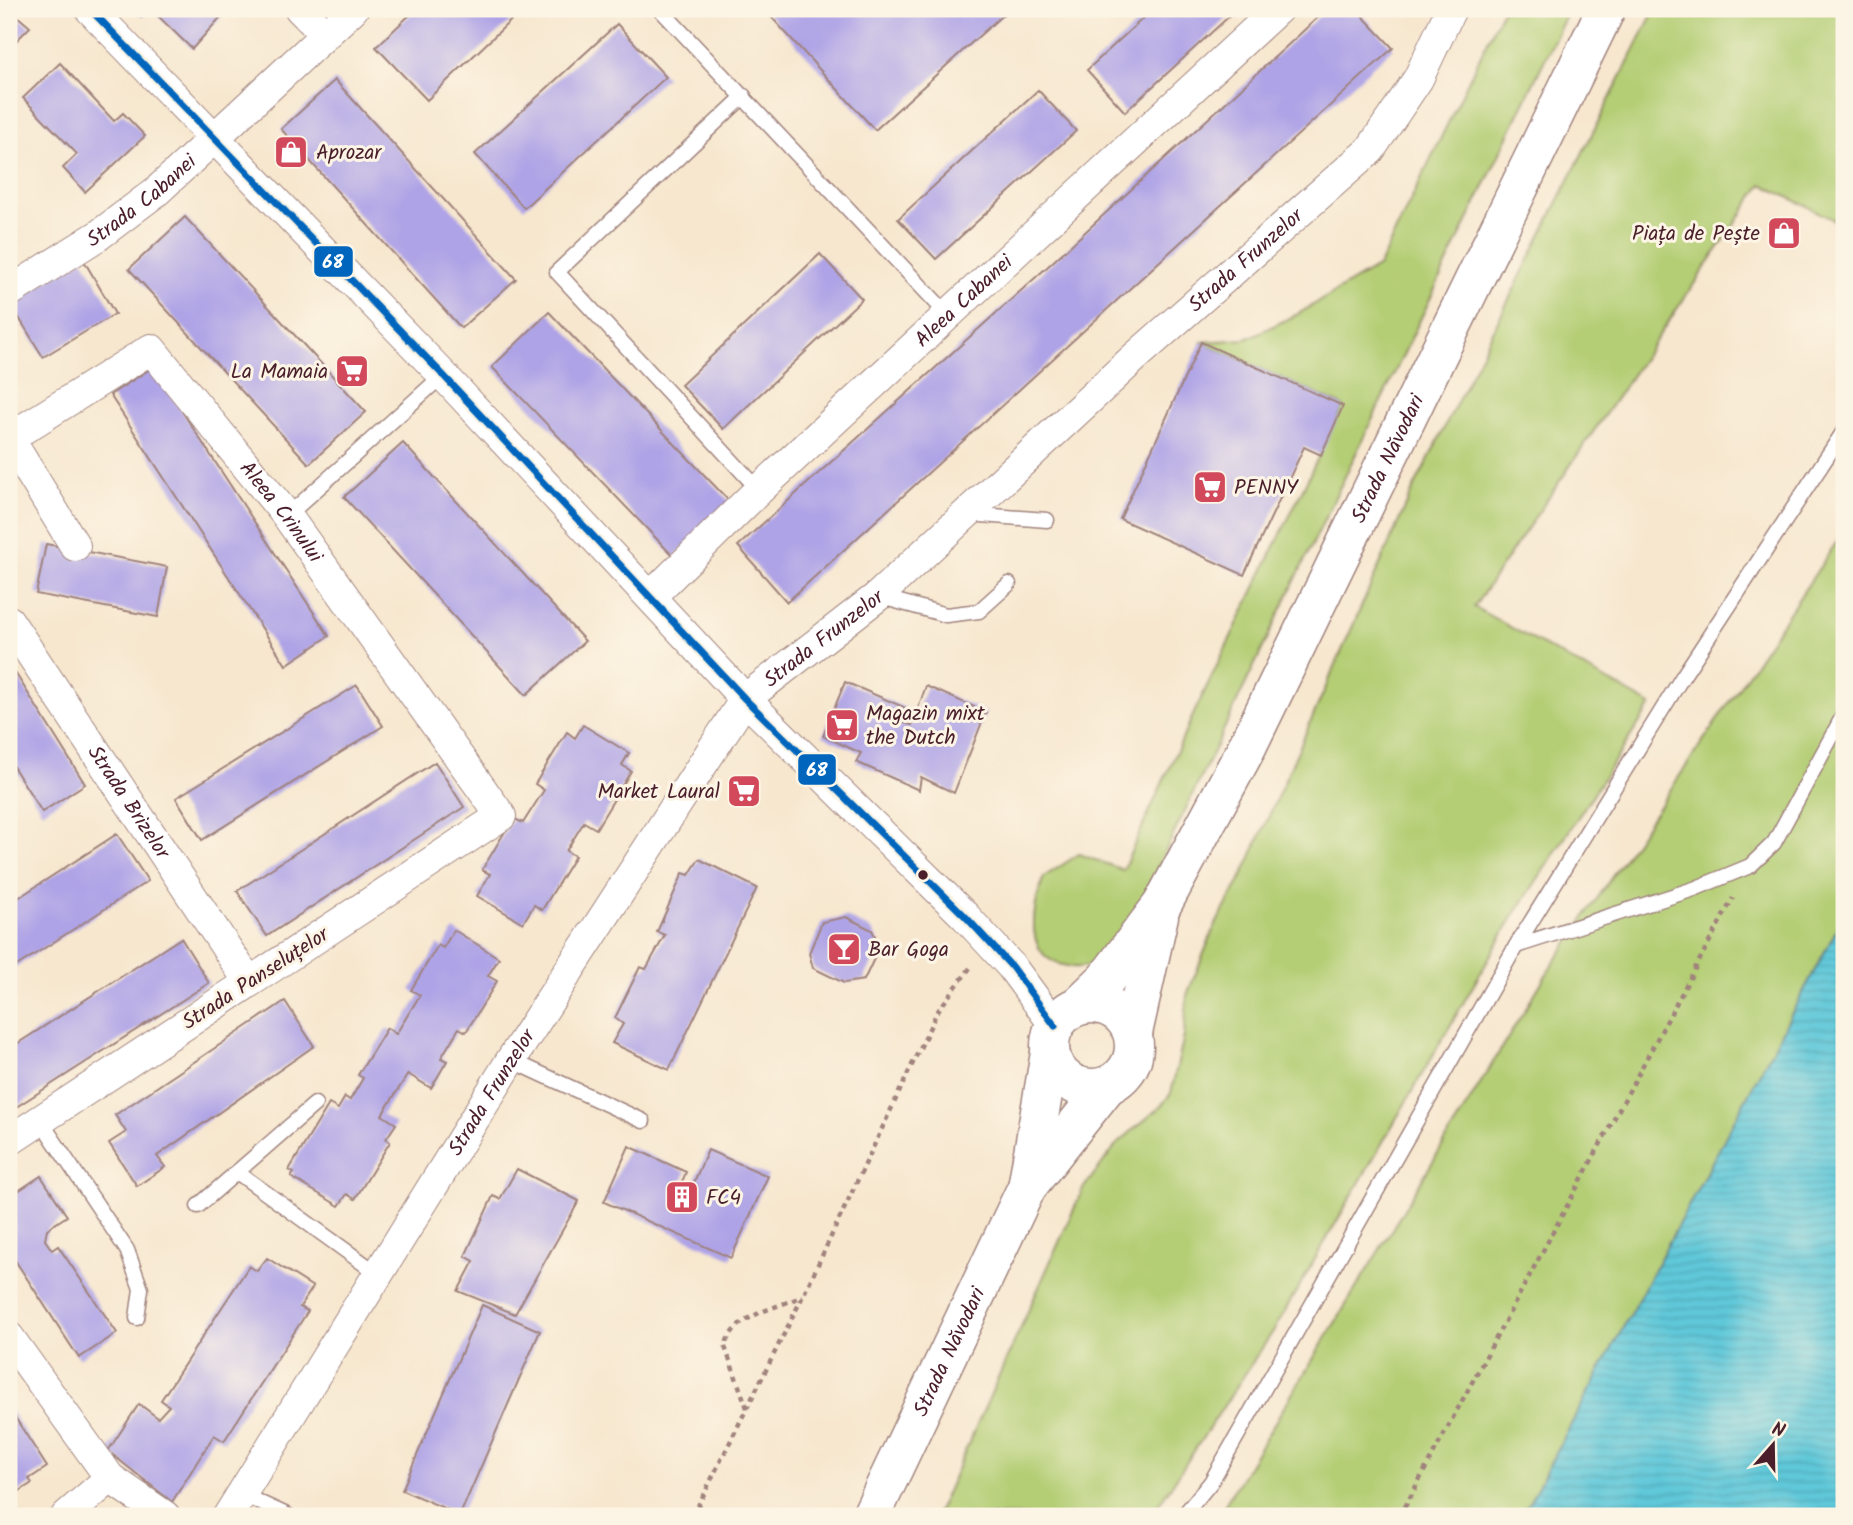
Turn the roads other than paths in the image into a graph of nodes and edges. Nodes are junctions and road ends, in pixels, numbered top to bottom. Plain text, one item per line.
1 (90, 9) edge
2 (300, 9) edge
3 (353, 9) edge
4 (660, 9) edge
5 (1279, 9) edge
6 (1451, 9) edge
7 (1606, 9) edge
8 (325, 34) junction
9 (744, 96) junction
10 (213, 137) junction
11 (9, 292) edge
12 (948, 315) junction
13 (443, 375) junction
14 (1844, 431) edge
15 (9, 438) edge
16 (759, 491) junction
17 (966, 514) junction
18 (287, 516) junction
19 (1047, 520) dead end
20 (75, 546) dead end
21 (1009, 584) dead end
22 (651, 596) junction
23 (878, 596) junction
24 (9, 621) edge
25 (745, 699) junction
26 (1844, 714) edge
27 (501, 816) joint
28 (1162, 905) junction
29 (1516, 946) junction
30 (248, 982) junction
31 (1061, 1028) junction
32 (1133, 1033) junction
33 (511, 1060) junction
34 (1107, 1086) junction
35 (314, 1104) dead end
36 (40, 1120) junction
37 (643, 1121) dead end
38 (9, 1142) edge
39 (237, 1172) junction
40 (1027, 1187) junction
41 (198, 1206) dead end
42 (378, 1274) junction
43 (137, 1318) dead end
44 (9, 1337) edge
45 (110, 1478) junction
46 (236, 1506) edge
47 (66, 1516) edge
48 (165, 1516) edge
49 (289, 1516) edge
50 (871, 1516) edge
51 (1183, 1516) edge

1 - 10 street
2 - 8 street
3 - 8 street, Strada Cabanei
4 - 9 lane
5 - 12 street, Aleea Cabanei
6 - 17 street, Strada Frunzelor
7 - 28 main road, Strada Năvodari
8 - 10 street, Strada Cabanei
9 - 12 lane
9 - 16 lane
10 - 11 street, Strada Cabanei
10 - 13 street
12 - 16 street, Aleea Cabanei
13 - 18 lane
13 - 22 street
14 - 29 lane
15 - 18 street, Aleea Crinului
15 - 20 street
16 - 22 street, Aleea Cabanei
17 - 19 lane
17 - 23 street, Strada Frunzelor
18 - 27 street, Aleea Crinului
21 - 23 lane
22 - 25 street
23 - 25 street, Strada Frunzelor
24 - 30 street, Strada Brizelor
25 - 31 street
25 - 33 street, Strada Frunzelor
26 - 29 lane
27 - 30 street, Strada Panseluțelor
28 - 31 main road
28 - 32 main road
29 - 51 lane
30 - 36 street, Strada Panseluțelor
31 - 32 main road
31 - 34 main road
31 - 40 main road
32 - 34 main road
33 - 37 lane
33 - 42 street, Strada Frunzelor
34 - 40 main road
35 - 39 lane
36 - 38 street, Strada Panseluțelor
36 - 43 lane
39 - 41 lane
39 - 42 lane
40 - 50 main road, Strada Năvodari
42 - 46 street, Strada Frunzelor
44 - 45 street
45 - 47 street
45 - 48 street
46 - 49 lane

